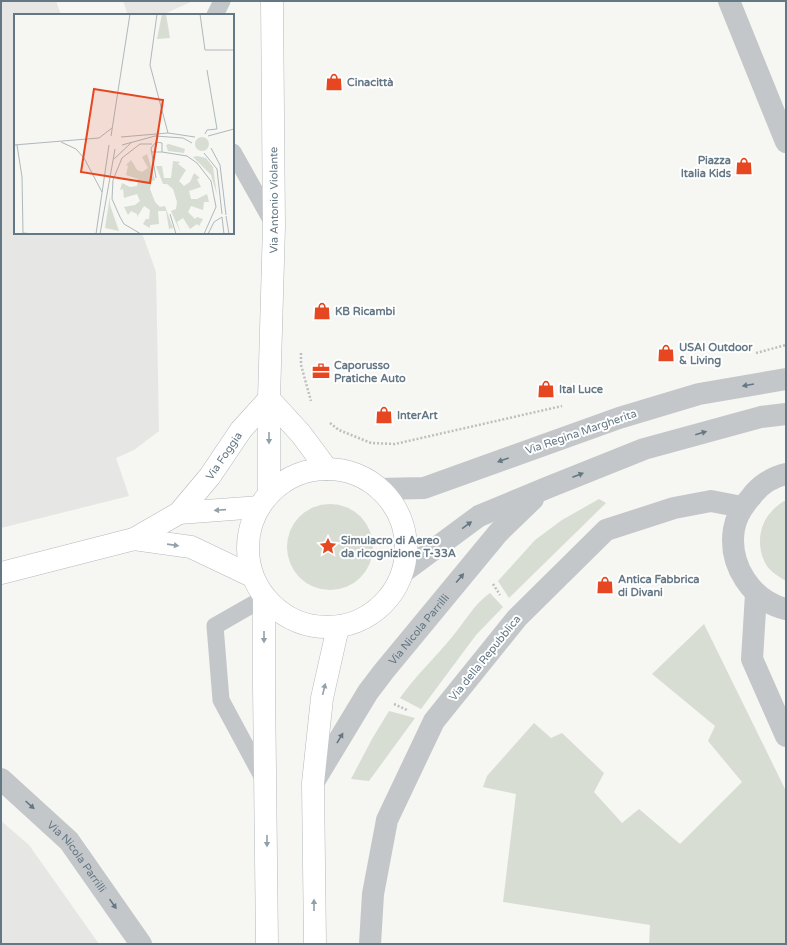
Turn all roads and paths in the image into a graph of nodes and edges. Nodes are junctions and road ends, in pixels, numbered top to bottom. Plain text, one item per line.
1 (222, 1) edge
2 (272, 1) edge
3 (729, 1) edge
4 (216, 14) edge
5 (786, 142) edge
6 (234, 154) edge
7 (274, 226) junction
8 (786, 345) edge
9 (301, 350) dead end
10 (749, 355) dead end
11 (786, 379) edge
12 (269, 399) junction
13 (564, 406) dead end
14 (315, 407) dead end
15 (786, 414) edge
16 (330, 422) dead end
17 (327, 469) junction
18 (786, 474) edge
19 (379, 488) junction
20 (542, 489) junction
21 (264, 500) junction
22 (742, 508) junction
23 (179, 513) junction
24 (134, 539) junction
25 (475, 561) junction
26 (1, 573) edge
27 (402, 573) junction
28 (252, 576) junction
29 (756, 594) junction
30 (264, 598) junction
31 (786, 609) edge
32 (517, 618) junction
33 (338, 627) junction
34 (368, 692) junction
35 (434, 721) junction
36 (786, 736) edge
37 (1, 779) edge
38 (266, 782) junction
39 (313, 783) junction
40 (141, 944) edge
41 (267, 944) edge
42 (315, 944) edge
43 (370, 944) edge

1 - 4 lane
2 - 7 main road, Via Antonio Violante
3 - 5 street
6 - 7 lane
7 - 12 main road, Via Antonio Violante
8 - 10 path
9 - 14 path
11 -> 19 street, Via Regina Margherita
12 - 17 main road
12 -> 21 main road, Via Antonio Violante
12 - 23 main road, Via Foggia
13 - 16 path
20 -> 15 street
17 - 19 main road
17 - 21 main road
18 - 22 street
19 - 27 main road
20 - 25 street, Via Nicola Parrilli
27 -> 20 street
21 -> 23 main road, Via Foggia
21 - 28 main road
22 - 29 street
22 - 32 street, Via della Repubblica
23 - 24 main road, Via Foggia
24 - 26 main road, Via Foggia
24 -> 28 main road, Via Foggia
25 - 32 path
34 -> 25 street, Via Nicola Parrilli
27 - 33 main road
28 - 30 main road
29 - 31 street
29 - 36 street
30 - 33 main road
30 -> 38 main road
30 - 38 lane
32 - 35 street, Via della Repubblica
39 -> 33 main road
34 - 35 path
39 -> 34 street, Via Nicola Parrilli
35 - 43 street, Via della Repubblica
37 -> 40 street, Via Nicola Parrilli
38 -> 41 main road
42 -> 39 main road

